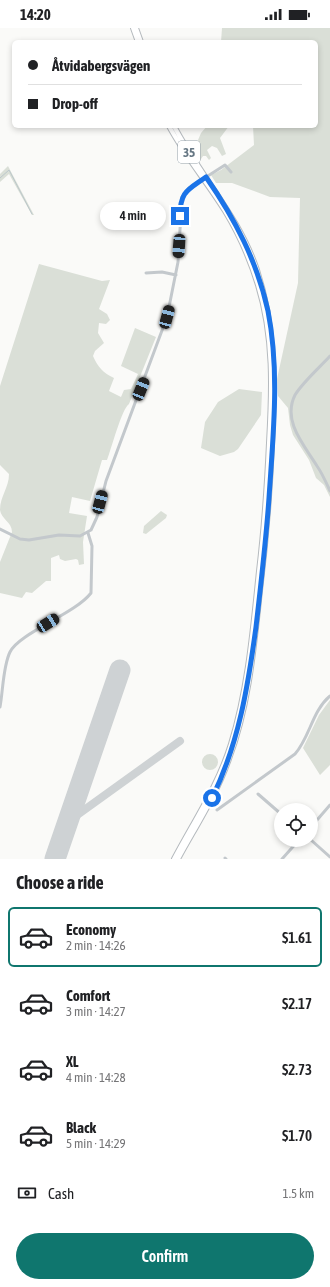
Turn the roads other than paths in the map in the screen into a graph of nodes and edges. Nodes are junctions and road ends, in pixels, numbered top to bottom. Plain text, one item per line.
1 (133, 28) edge
2 (136, 28) edge
3 (137, 40) edge
4 (140, 40) edge
5 (171, 128) edge
6 (175, 128) edge
7 (230, 172) dead end
8 (205, 178) junction
9 (146, 273) dead end
10 (176, 275) junction
11 (330, 356) edge
12 (330, 490) edge
13 (0, 529) edge
14 (88, 533) junction
15 (330, 696) edge
16 (0, 707) edge
17 (258, 794) dead end
18 (330, 805) edge
19 (274, 808) edge
20 (217, 810) dead end
21 (318, 819) edge
22 (318, 846) edge
23 (293, 847) edge
24 (330, 857) edge
25 (174, 859) edge
26 (178, 859) edge
27 (282, 859) edge

1 - 3 main road
2 - 4 main road
5 - 8 main road, 35
6 - 8 main road, 35
7 - 8 street
8 - 10 street
8 - 25 main road, 35
8 - 26 main road, 35
9 - 10 street
10 - 14 street
11 - 12 street
13 - 14 street
14 - 16 street
15 - 20 street
17 - 19 street
18 - 21 street
22 - 24 street
23 - 27 street

